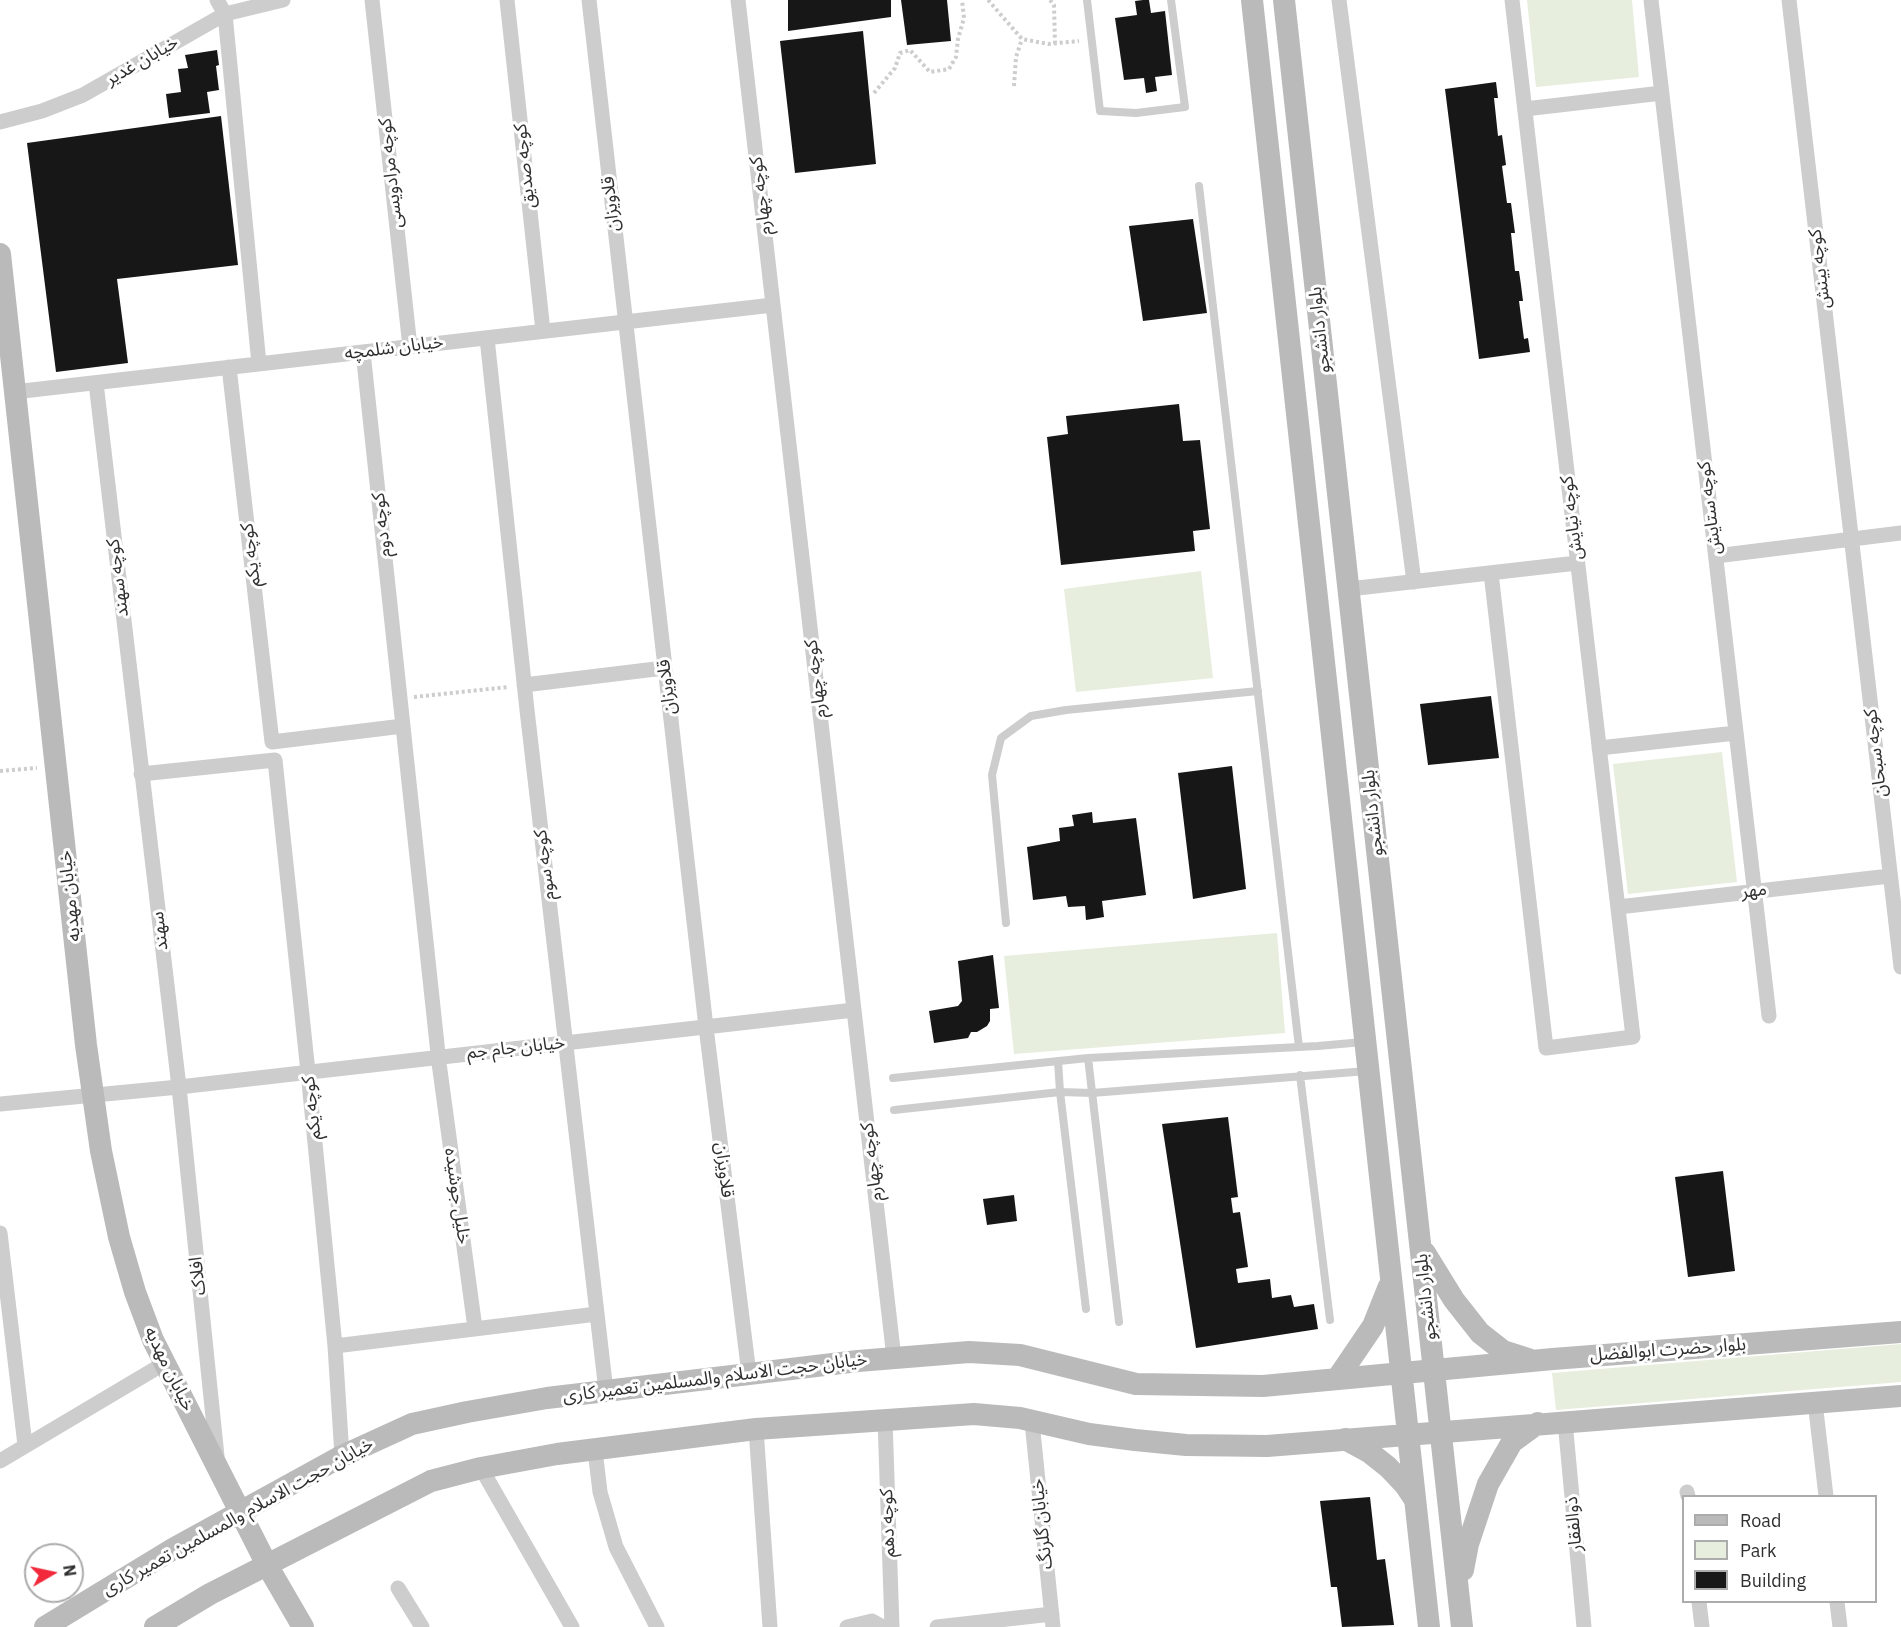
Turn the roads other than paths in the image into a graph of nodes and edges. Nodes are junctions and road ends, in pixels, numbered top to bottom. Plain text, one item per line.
1 (217, 0) edge
2 (283, 0) edge
3 (372, 0) edge
4 (507, 0) edge
5 (589, 0) edge
6 (738, 0) edge
7 (1087, 0) edge
8 (1171, 0) edge
9 (1252, 0) edge
10 (1284, 0) edge
11 (1339, 0) edge
12 (1512, 0) edge
13 (1651, 0) edge
14 (1789, 0) edge
15 (225, 14) junction
16 (1662, 93) junction
17 (1525, 109) junction
18 (0, 122) edge
19 (1199, 186) dead end
20 (0, 254) edge
21 (773, 305) junction
22 (625, 322) junction
23 (543, 331) junction
24 (487, 338) junction
25 (410, 347) junction
26 (363, 352) junction
27 (259, 364) junction
28 (229, 367) junction
29 (9, 383) edge
30 (96, 383) junction
31 (1901, 532) edge
32 (1852, 539) junction
33 (1716, 556) junction
34 (1577, 563) junction
35 (1491, 573) junction
36 (1414, 582) junction
37 (1349, 589) junction
38 (664, 668) junction
39 (524, 685) junction
40 (1258, 691) junction
41 (403, 726) junction
42 (1736, 733) junction
43 (1599, 748) junction
44 (141, 774) junction
45 (1890, 876) junction
46 (1755, 891) junction
47 (1618, 907) junction
48 (1006, 923) dead end
49 (1901, 967) edge
50 (854, 1010) junction
51 (1769, 1016) dead end
52 (706, 1027) junction
53 (1365, 1042) junction
54 (566, 1043) junction
55 (1299, 1047) junction
56 (1088, 1058) junction
57 (439, 1060) junction
58 (1058, 1061) junction
59 (1368, 1070) junction
60 (308, 1072) junction
61 (1300, 1075) junction
62 (893, 1078) dead end
63 (179, 1087) junction
64 (1060, 1092) junction
65 (1092, 1093) junction
66 (92, 1095) junction
67 (0, 1104) edge
68 (894, 1110) dead end
69 (0, 1233) edge
70 (1421, 1246) junction
71 (1391, 1279) junction
72 (1086, 1309) dead end
73 (597, 1314) junction
74 (1330, 1320) dead end
75 (1119, 1322) dead end
76 (475, 1328) junction
77 (1901, 1332) edge
78 (335, 1346) junction
79 (894, 1358) junction
80 (1533, 1361) junction
81 (165, 1363) junction
82 (1434, 1370) junction
83 (1401, 1373) junction
84 (749, 1374) junction
85 (1337, 1379) junction
86 (606, 1391) junction
87 (1901, 1396) edge
88 (1815, 1402) junction
89 (885, 1419) junction
90 (1565, 1421) junction
91 (1032, 1422) junction
92 (1538, 1423) junction
93 (756, 1429) junction
94 (1441, 1431) junction
95 (1408, 1434) junction
96 (1345, 1439) junction
97 (25, 1445) junction
98 (595, 1450) junction
99 (342, 1456) junction
100 (0, 1461) edge
101 (218, 1465) junction
102 (481, 1468) junction
103 (1826, 1495) edge
104 (1416, 1502) junction
105 (241, 1511) junction
106 (267, 1565) junction
107 (399, 1588) dead end
108 (1459, 1592) junction
109 (1699, 1603) edge
110 (1838, 1603) edge
111 (1052, 1621) edge
112 (45, 1627) edge
113 (155, 1627) edge
114 (303, 1627) edge
115 (422, 1627) edge
116 (572, 1627) edge
117 (657, 1627) edge
118 (770, 1627) edge
119 (847, 1627) edge
120 (883, 1627) edge
121 (892, 1627) edge
122 (937, 1627) edge
123 (1429, 1627) edge
124 (1462, 1627) edge
125 (1584, 1627) edge
126 (1702, 1627) edge
127 (1840, 1627) edge

1 - 15 street
2 - 15 street, خیابان غدیر
3 - 25 street, کوچه مرادویسی
4 - 23 street, کوچه صدیق
5 - 22 street, قلاویزان
6 - 21 street, کوچه چهارم
7 - 8 lane
9 - 53 main road, بلوار دانشجو
10 - 37 main road, بلوار دانشجو
11 - 36 street
12 - 17 street, كوچه نيايش
13 - 16 street, کوچه ستایش
14 - 32 street, کوچه بینش
15 - 18 street, خیابان غدیر
15 - 27 street
16 - 17 street
16 - 33 street, کوچه ستایش
17 - 34 street, كوچه نيايش
19 - 40 lane
20 - 29 main road, خیابان مهدیه
21 - 22 street, خیابان شلمچه
21 - 50 street, کوچه چهارم
22 - 23 street, خیابان شلمچه
22 - 38 street, قلاویزان
23 - 24 street, خیابان شلمچه
24 - 25 street, خیابان شلمچه
24 - 39 street, کوچه سوم
25 - 26 street, خیابان شلمچه
26 - 27 street, خیابان شلمچه
26 - 41 street, کوچه دوم
27 - 28 street, خیابان شلمچه
28 - 30 street, خیابان شلمچه
28 - 41 street, کوچه یکم
29 - 30 street, خیابان شلمچه
29 - 66 main road, خیابان مهدیه
30 - 44 street, کوچه سهند
31 - 32 street
32 - 33 street
32 - 45 street, کوچه سبحان
33 - 42 street, کوچه ستایش
34 - 35 street
34 - 43 street, كوچه نيايش
35 - 36 street
35 - 47 street, كوچه نيايش
36 - 37 street
37 - 70 main road, بلوار دانشجو
38 - 39 street
38 - 52 street, قلاویزان
39 - 54 street, کوچه سوم
40 - 48 lane
40 - 55 lane
41 - 57 street, خلیل جوشیده
42 - 43 street
42 - 46 street, کوچه ستایش
43 - 47 street, كوچه نيايش
44 - 60 street, کوچه یکم
44 - 63 street, سهند
45 - 46 street, مهر
45 - 49 street, کوچه سبحان
46 - 47 street, مهر
46 - 51 street, کوچه ستایش
50 - 52 street, خیابان جام جم
50 - 79 street, کوچه چهارم
52 - 54 street, خیابان جام جم
52 - 84 street, قلاویزان
53 - 55 lane
53 - 59 main road, بلوار دانشجو
54 - 57 street, خیابان جام جم
54 - 73 street, کوچه سوم
55 - 56 lane
56 - 58 lane
56 - 65 lane
57 - 60 street, خیابان جام جم
57 - 76 street, خلیل جوشیده
58 - 62 lane
58 - 64 lane
59 - 61 lane
59 - 71 main road, بلوار دانشجو
60 - 63 street, خیابان جام جم
60 - 78 street, کوچه یکم
61 - 65 lane
61 - 74 lane
63 - 66 street, خیابان جام جم
63 - 101 street, افلاک
64 - 65 lane
64 - 68 lane
64 - 72 lane
65 - 75 lane
66 - 67 street, خیابان جام جم
66 - 81 main road, خیابان مهدیه
69 - 97 street
70 - 80 main road
70 - 82 main road, بلوار دانشجو
71 - 83 main road, بلوار دانشجو
71 - 85 main road
73 - 76 street
73 - 86 street, کوچه سوم
76 - 78 street
77 - 80 main road, بلوار حضرت ابوالفضل
78 - 99 street, کوچه یکم
79 - 84 main road, خیابان حجت الاسلام والمسلمین تعمیر کاری
79 - 85 main road, خیابان حجت الاسلام والمسلمین تعمیر کاری
80 - 82 main road, بلوار حضرت ابوالفضل
81 - 97 street
81 - 101 main road, خیابان مهدیه
82 - 83 main road, خیابان حجت الاسلام والمسلمین تعمیر کاری
82 - 94 main road, بلوار دانشجو
83 - 85 main road, خیابان حجت الاسلام والمسلمین تعمیر کاری
83 - 95 main road, بلوار دانشجو
84 - 86 main road, خیابان حجت الاسلام والمسلمین تعمیر کاری
86 - 99 main road, خیابان حجت الاسلام والمسلمین تعمیر کاری
87 - 88 main road
88 - 90 main road
88 - 103 street
89 - 91 main road
89 - 93 main road
89 - 121 street, کوچه دهم
90 - 92 main road
90 - 125 street, ذوالفقار
91 - 96 main road
91 - 111 street, خیابان گلرنگ
92 - 94 main road
92 - 108 main road
93 - 98 main road
93 - 118 street
94 - 95 main road
94 - 108 main road, بلوار دانشجو
95 - 96 main road
95 - 104 main road, بلوار دانشجو
96 - 104 main road
97 - 100 street
98 - 102 main road
98 - 117 street
99 - 105 main road, خیابان حجت الاسلام والمسلمین تعمیر کاری
101 - 105 main road, خیابان مهدیه
102 - 106 main road
102 - 116 street
104 - 123 main road, بلوار دانشجو
105 - 106 main road, خیابان مهدیه
105 - 112 main road, خیابان حجت الاسلام والمسلمین تعمیر کاری
106 - 113 main road
106 - 114 main road, خیابان مهدیه
107 - 115 street
108 - 124 main road, بلوار دانشجو
109 - 126 street
110 - 127 street
111 - 122 street
119 - 120 street

